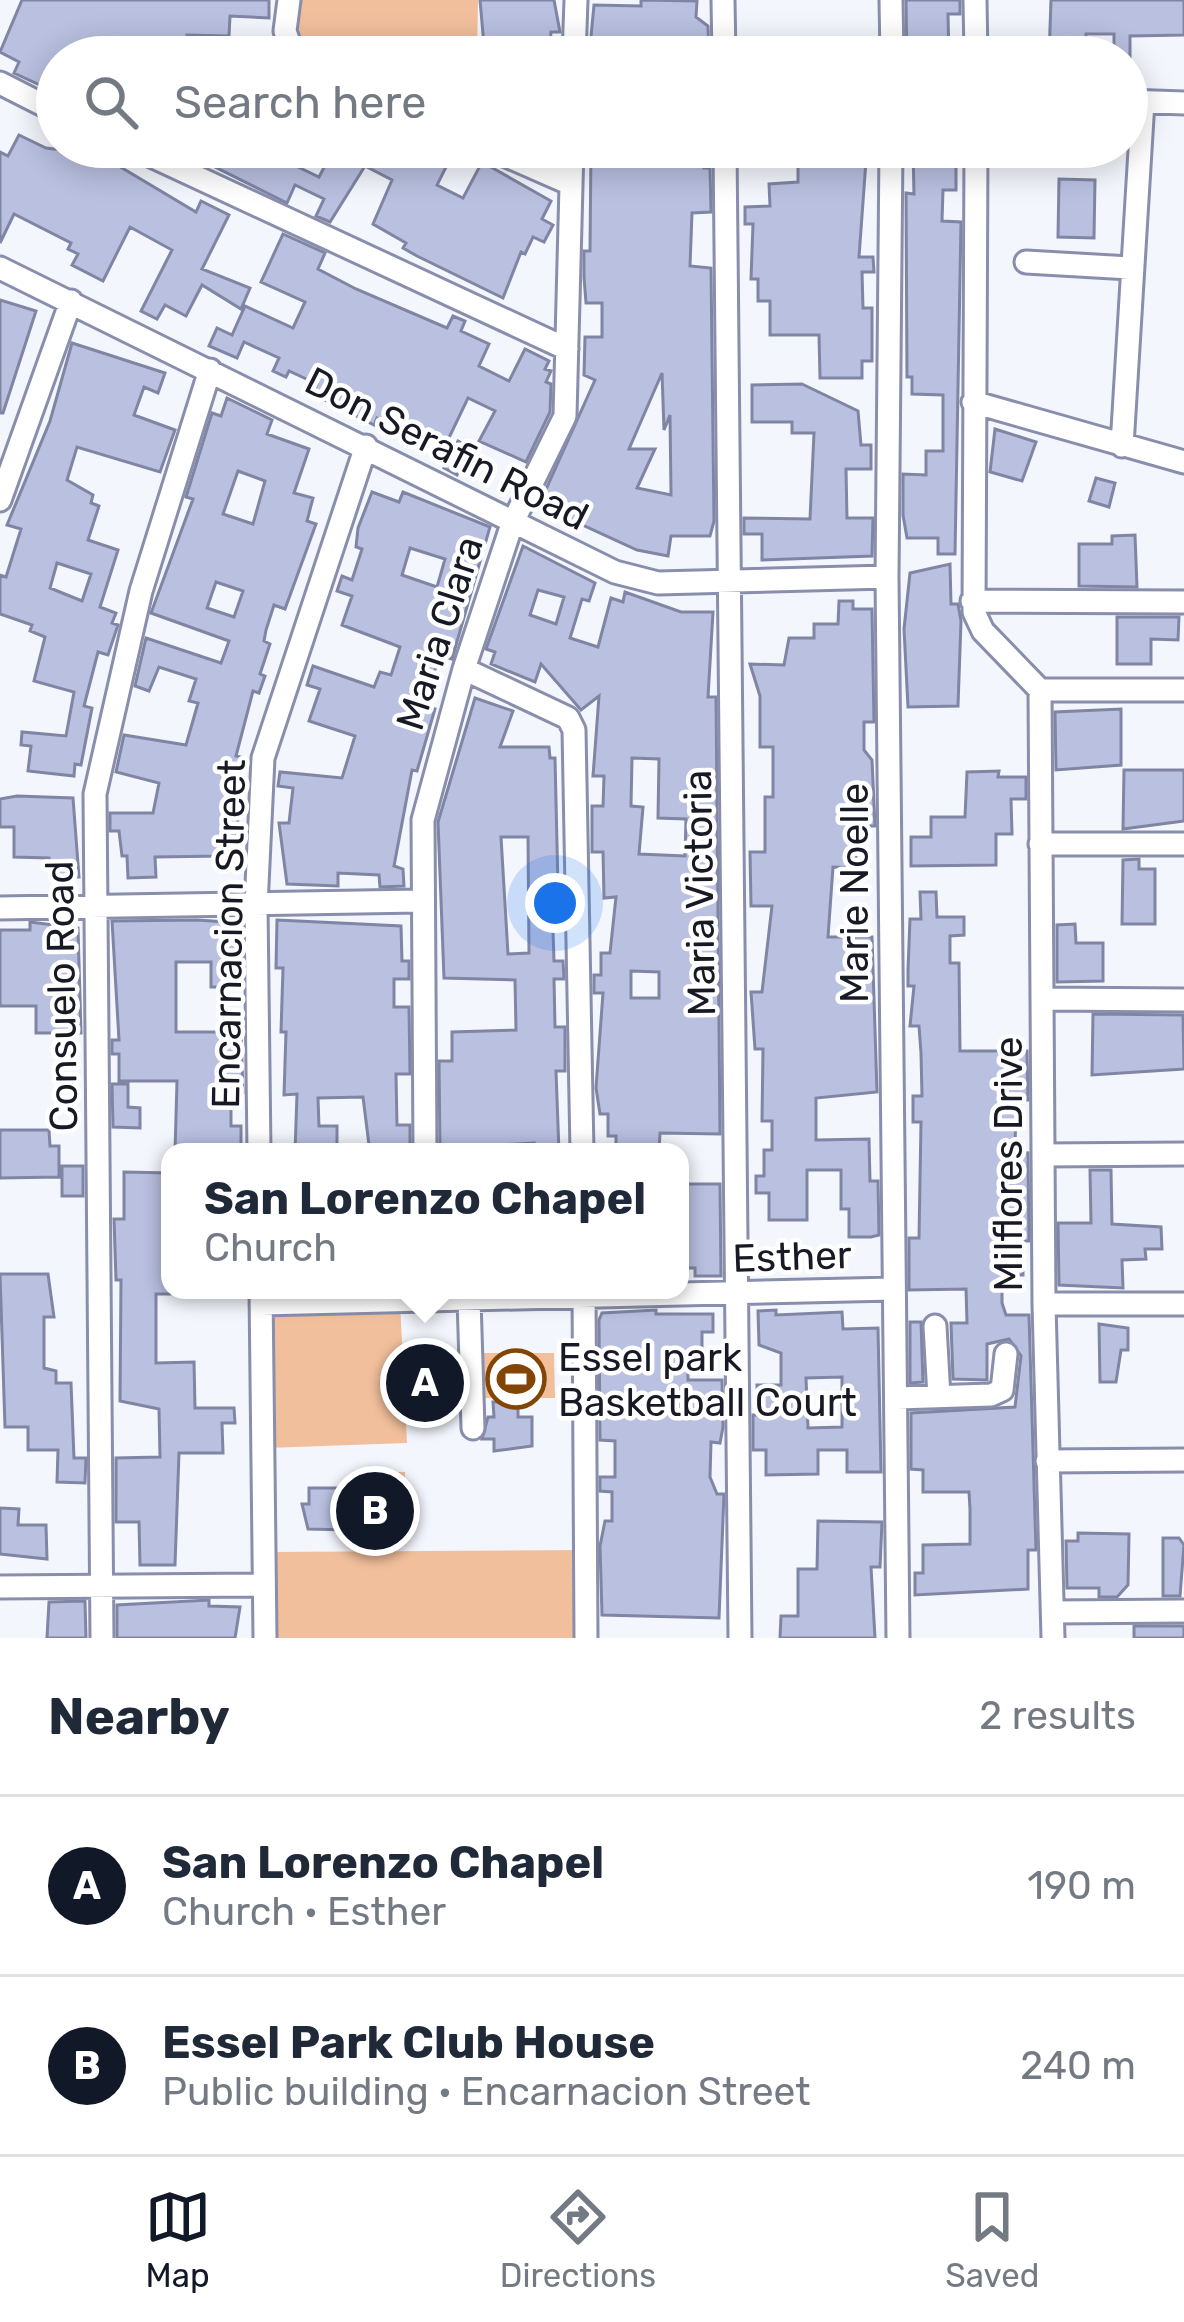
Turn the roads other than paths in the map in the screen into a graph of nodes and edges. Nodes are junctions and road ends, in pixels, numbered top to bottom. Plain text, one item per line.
1 (289, 0) edge
2 (576, 0) edge
3 (724, 0) edge
4 (891, 0) edge
5 (975, 0) edge
6 (287, 36) edge
7 (575, 36) edge
8 (724, 36) edge
9 (892, 36) edge
10 (976, 36) edge
11 (3, 92) edge
12 (1148, 102) edge
13 (1184, 103) edge
14 (36, 104) edge
15 (178, 168) edge
16 (535, 168) edge
17 (571, 168) edge
18 (725, 168) edge
19 (890, 168) edge
20 (976, 168) edge
21 (1133, 168) edge
22 (571, 184) junction
23 (1026, 262) dead end
24 (0, 268) edge
25 (1130, 268) junction
26 (71, 301) junction
27 (567, 349) junction
28 (211, 370) junction
29 (973, 402) junction
30 (367, 446) junction
31 (1123, 446) junction
32 (1184, 462) edge
33 (0, 500) edge
34 (512, 524) junction
35 (887, 577) junction
36 (731, 581) junction
37 (972, 601) junction
38 (1184, 602) edge
39 (464, 669) junction
40 (1040, 690) junction
41 (1184, 690) edge
42 (1040, 844) junction
43 (1184, 844) edge
44 (420, 901) junction
45 (256, 906) junction
46 (96, 907) junction
47 (0, 908) edge
48 (1043, 999) junction
49 (1184, 1000) edge
50 (259, 1143) edge
51 (425, 1143) edge
52 (582, 1143) edge
53 (1184, 1154) edge
54 (1043, 1155) junction
55 (893, 1289) junction
56 (689, 1294) edge
57 (739, 1294) junction
58 (261, 1299) edge
59 (469, 1299) edge
60 (584, 1299) edge
61 (1044, 1304) junction
62 (1184, 1304) edge
63 (935, 1326) dead end
64 (1006, 1354) dead end
65 (939, 1397) junction
66 (897, 1398) junction
67 (472, 1428) dead end
68 (1184, 1460) edge
69 (1047, 1461) junction
70 (102, 1585) junction
71 (264, 1586) junction
72 (0, 1587) edge
73 (1184, 1611) edge
74 (1053, 1612) junction
75 (102, 1638) edge
76 (265, 1638) edge
77 (586, 1638) edge
78 (740, 1638) edge
79 (898, 1638) edge
80 (1053, 1638) edge

1 - 6 street
2 - 7 street
3 - 8 street
4 - 9 street
5 - 10 street
11 - 14 street
12 - 13 street
15 - 27 street
16 - 22 street
17 - 22 street, Maria Clara
18 - 36 street, Maria Victoria
19 - 35 street, Marie Noelle
20 - 29 street
21 - 25 street
22 - 27 street, Maria Clara
23 - 25 street
24 - 26 street, Don Serafin Road
25 - 31 street
26 - 28 street, Don Serafin Road
26 - 33 street
27 - 34 street, Maria Clara
28 - 30 street, Don Serafin Road
28 - 46 street, Consuelo Road
29 - 31 street
29 - 37 street
30 - 34 street, Don Serafin Road
30 - 45 street, Encarnacion Street
31 - 32 street
34 - 36 street, Don Serafin Road
34 - 39 street, Maria Clara
35 - 36 street, Don Serafin Road
35 - 55 street, Marie Noelle
36 - 57 street, Maria Victoria
37 - 38 street
37 - 40 street
39 - 44 street, Maria Clara
39 - 52 street
40 - 41 street
40 - 42 street, Milflores Drive
42 - 43 street
42 - 48 street, Milflores Drive
44 - 45 street
44 - 51 street, Maria Clara
45 - 46 street
45 - 50 street, Encarnacion Street
46 - 47 street
46 - 70 street, Consuelo Road
48 - 49 street
48 - 54 street, Milflores Drive
53 - 54 street
54 - 61 street, Milflores Drive
55 - 57 street, Esther
55 - 66 street, Marie Noelle
56 - 57 street, Esther
57 - 78 street, Maria Victoria
58 - 71 street
59 - 67 street
60 - 77 street
61 - 62 street
61 - 69 street, Milflores Drive
63 - 65 street
64 - 65 street
65 - 66 street
66 - 79 street, Marie Noelle
68 - 69 street
69 - 74 street, Milflores Drive
70 - 71 street
70 - 72 street
70 - 75 street, Consuelo Road
71 - 76 street
73 - 74 street
74 - 80 street, Milflores Drive

